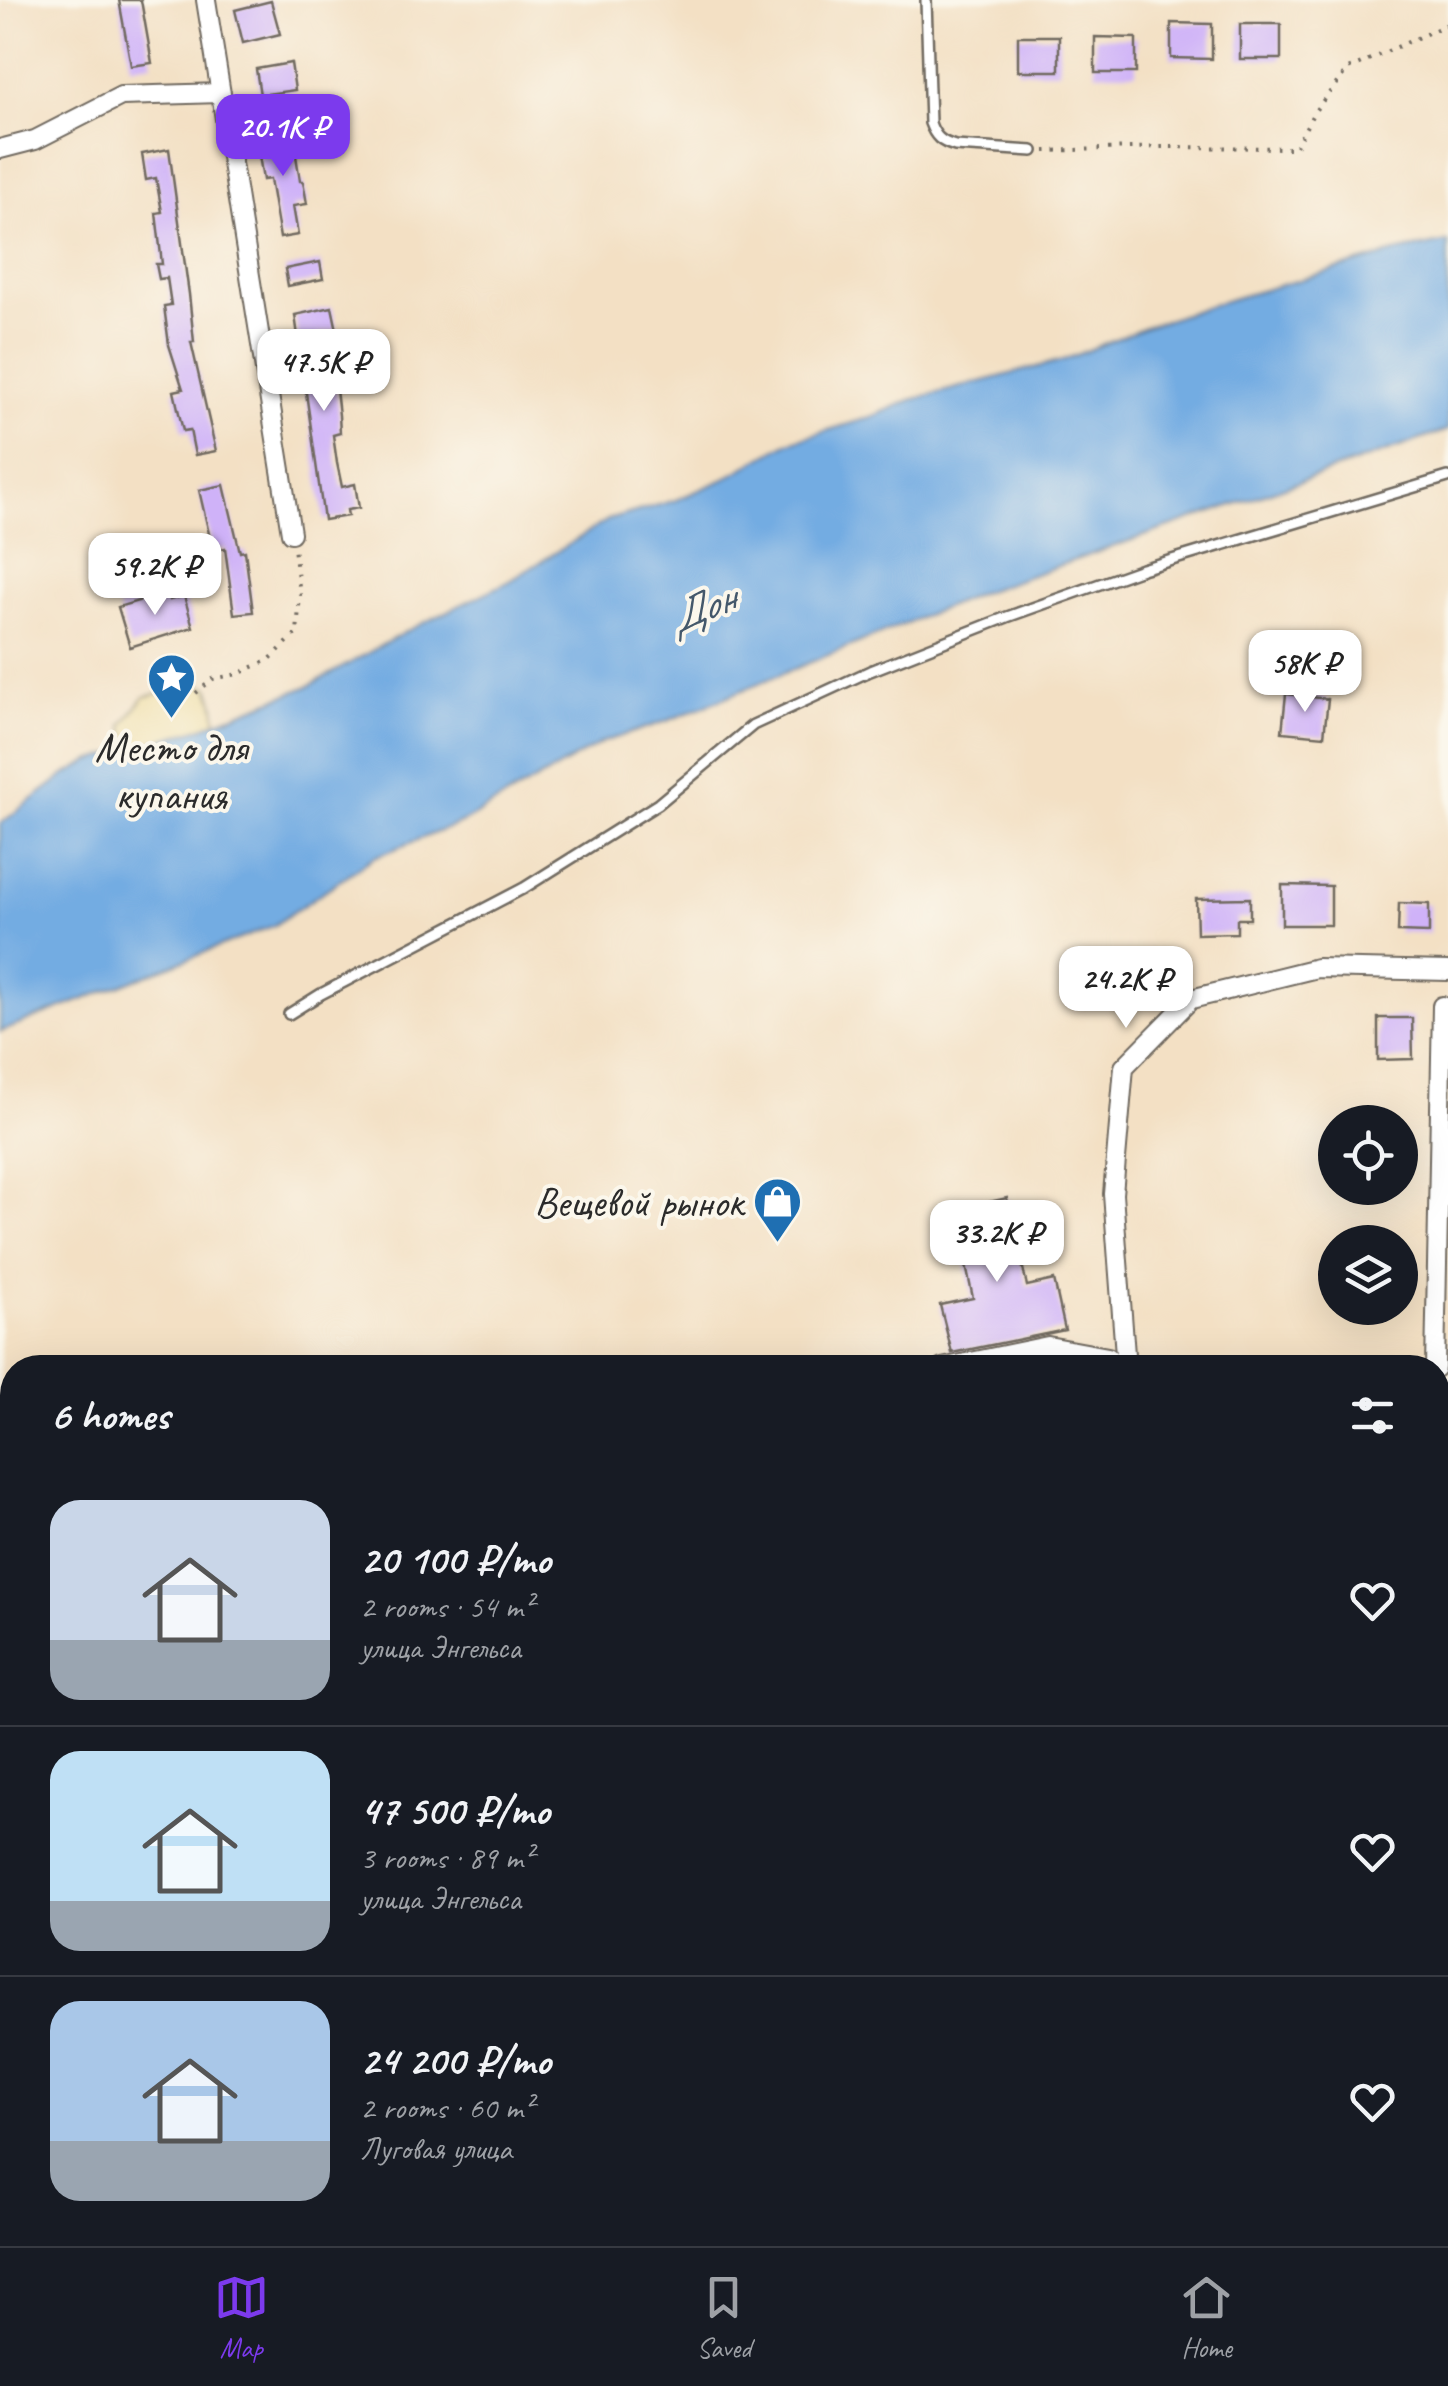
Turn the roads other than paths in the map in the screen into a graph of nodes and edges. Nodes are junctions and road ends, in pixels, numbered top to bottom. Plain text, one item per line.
1 (206, 0) edge
2 (926, 0) edge
3 (221, 93) junction
4 (0, 149) edge
5 (1032, 151) road end
6 (1448, 477) edge
7 (291, 534) road end
8 (1448, 971) edge
9 (1442, 1006) dead end
10 (289, 1014) dead end
11 (1005, 1355) edge
12 (1097, 1355) edge
13 (1125, 1355) edge
14 (1435, 1355) edge

1 - 3 street
2 - 5 lane
3 - 4 street
3 - 7 street
6 - 10 lane
8 - 13 street
9 - 14 street
11 - 12 street

